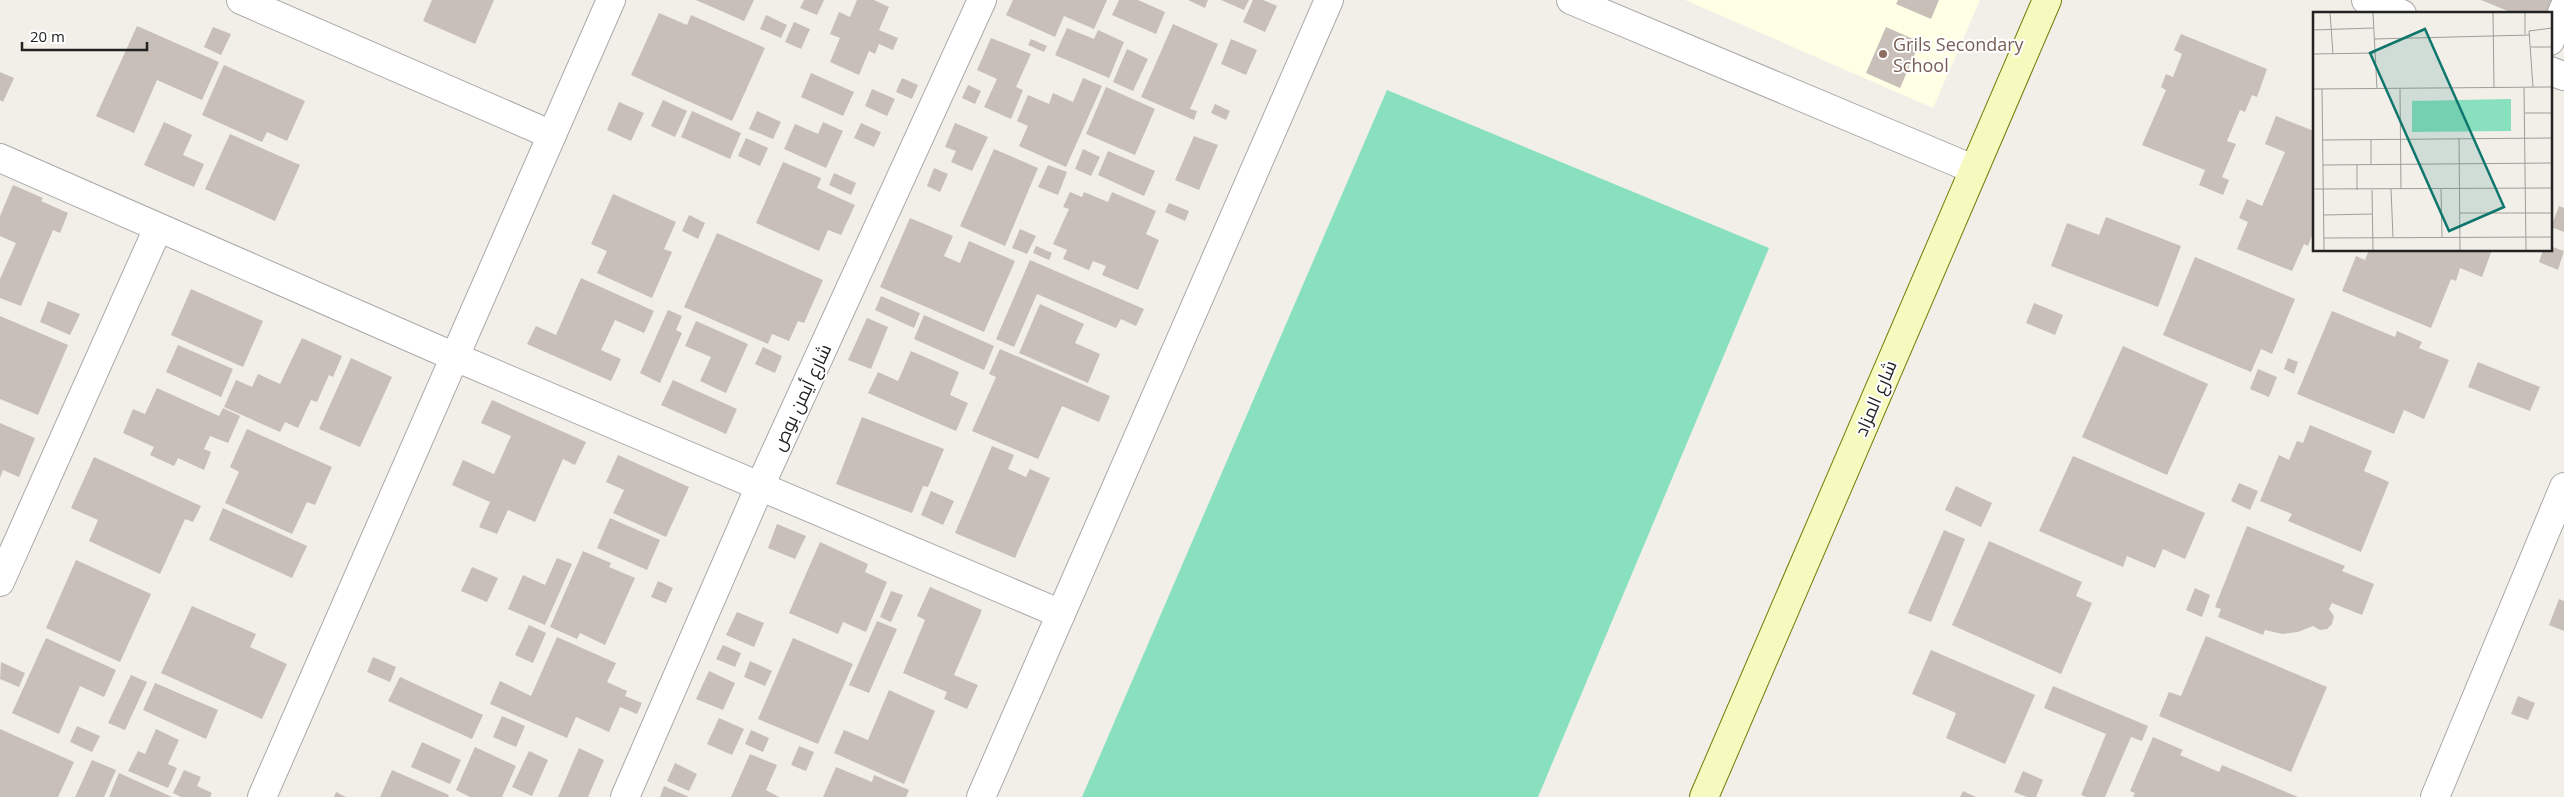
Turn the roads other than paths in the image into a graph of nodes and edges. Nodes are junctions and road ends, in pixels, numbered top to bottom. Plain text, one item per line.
1 (241, 0) edge
2 (611, 0) edge
3 (982, 0) edge
4 (1329, 0) edge
5 (1570, 0) edge
6 (2047, 0) edge
7 (2366, 0) edge
8 (2564, 8) edge
9 (2397, 12) edge
10 (2552, 36) edge
11 (2552, 72) edge
12 (2564, 76) edge
13 (552, 135) junction
14 (0, 158) edge
15 (1973, 169) junction
16 (158, 228) junction
17 (454, 357) junction
18 (760, 486) junction
19 (2564, 487) edge
20 (0, 582) edge
21 (1061, 614) junction
22 (262, 797) edge
23 (625, 797) edge
24 (981, 797) edge
25 (1704, 797) edge
26 (2435, 797) edge

1 - 13 street
2 - 13 street
3 - 18 street, شارع أيمن بوص
4 - 21 street
5 - 15 street
6 - 15 street, شارع المزاد
7 - 9 street
8 - 10 street
11 - 12 street
13 - 17 street
14 - 16 street
15 - 25 street, شارع المزاد
16 - 17 street
16 - 20 street
17 - 18 street
17 - 22 street
18 - 21 street
18 - 23 street, شارع أيمن بوص
19 - 26 street
21 - 24 street

